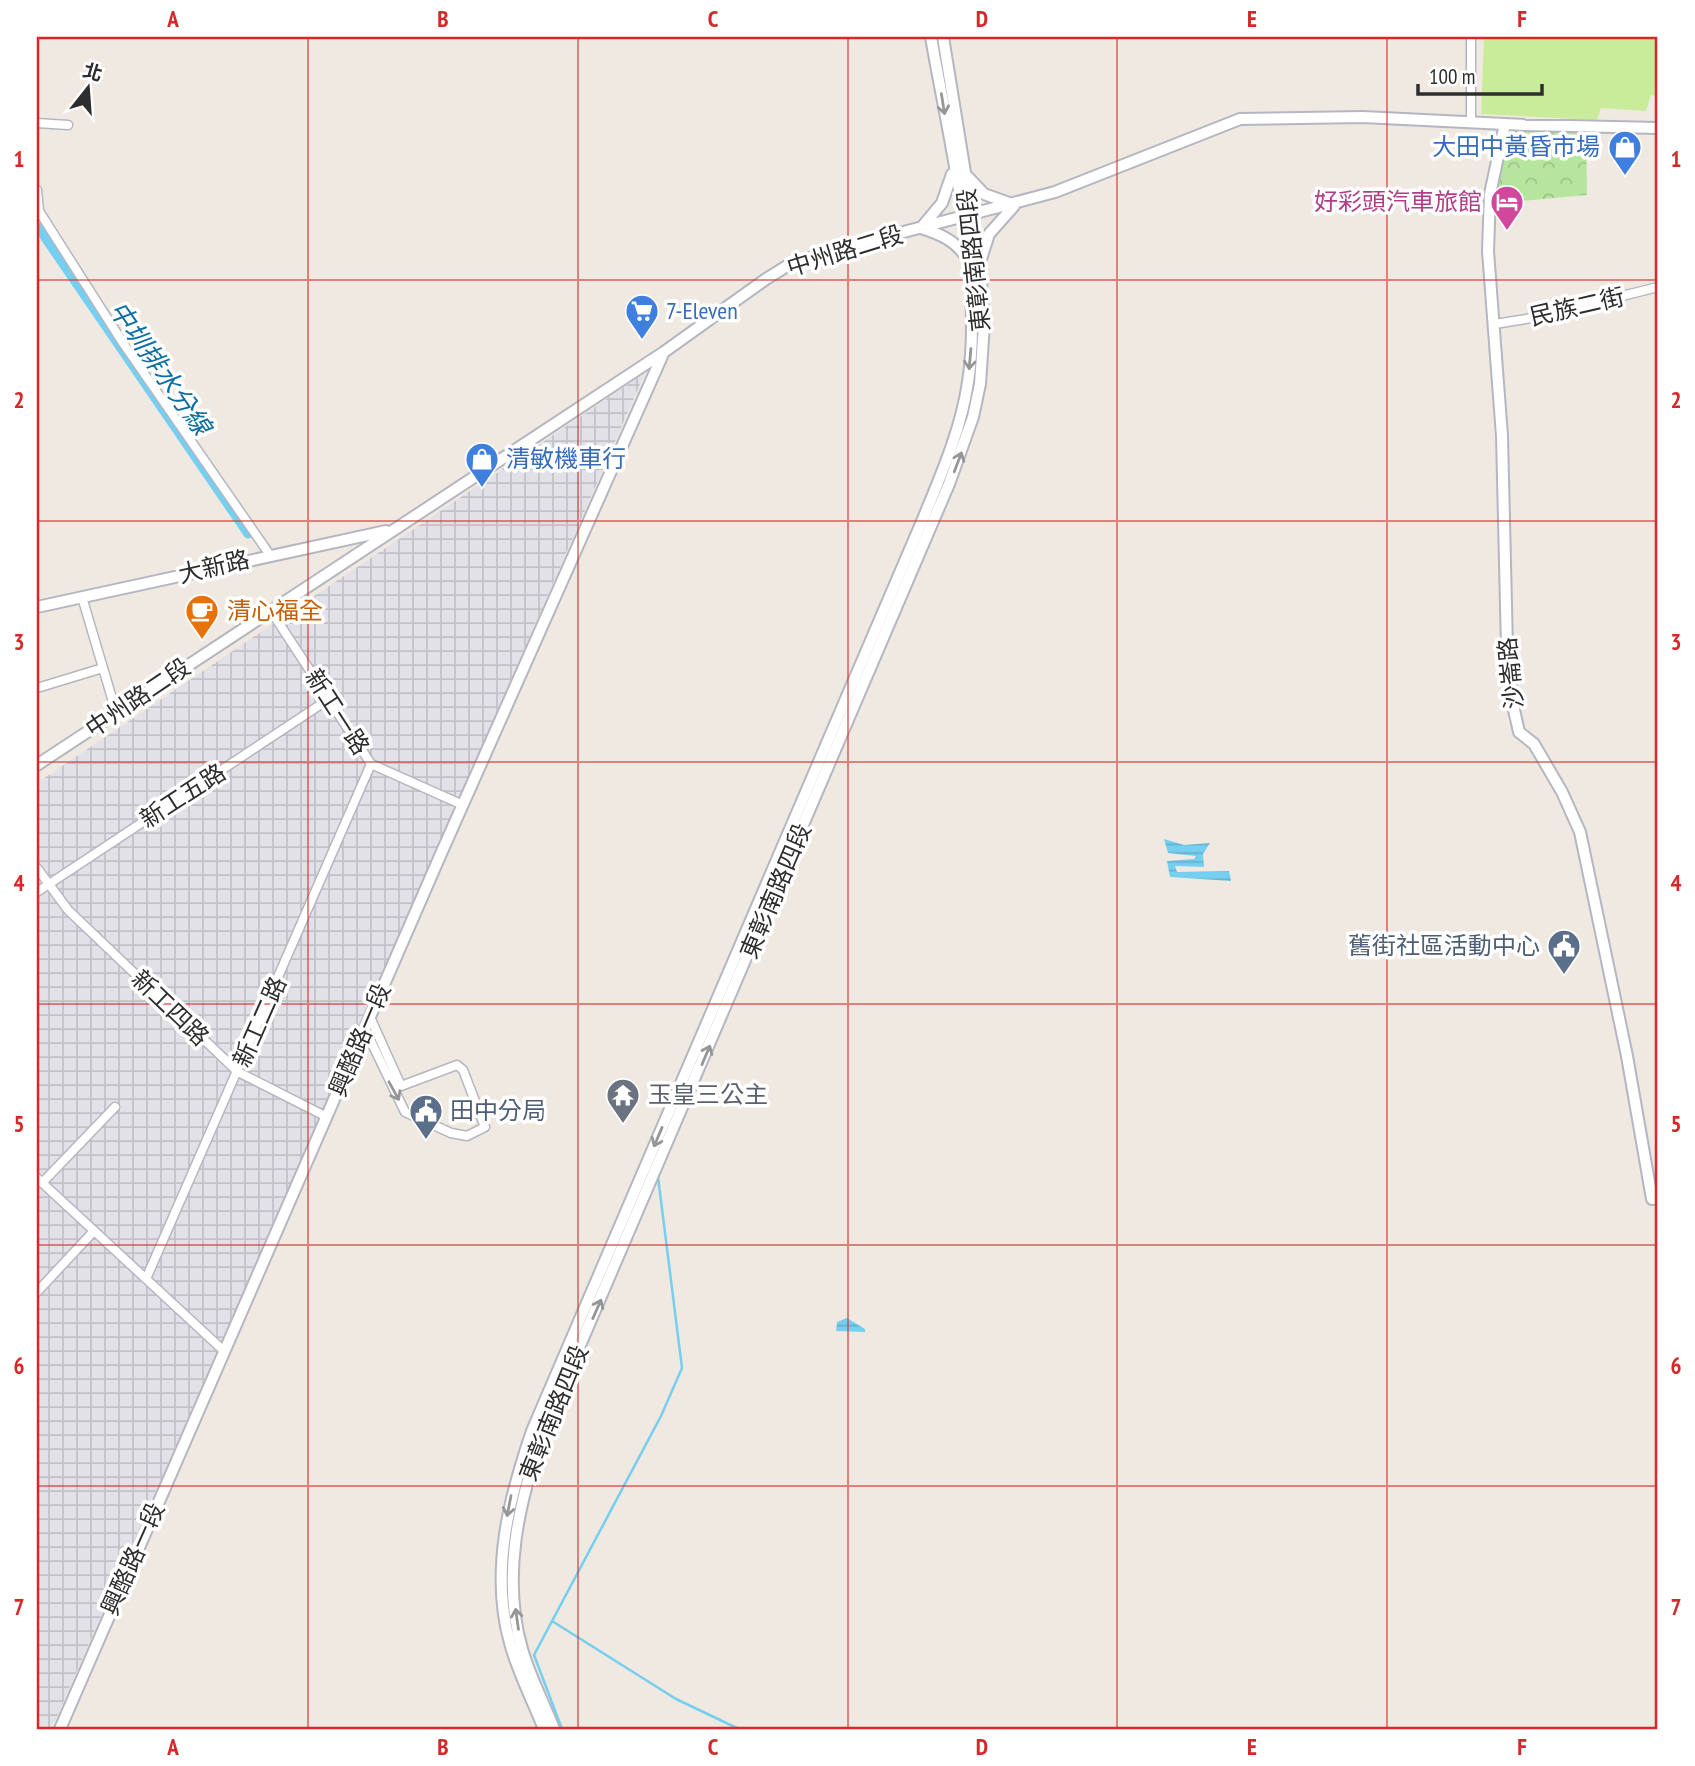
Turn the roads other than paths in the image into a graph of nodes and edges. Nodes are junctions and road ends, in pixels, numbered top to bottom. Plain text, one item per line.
1 (932, 37) edge
2 (943, 37) edge
3 (1471, 37) edge
4 (1471, 122) junction
5 (37, 123) edge
6 (1505, 124) junction
7 (68, 125) dead end
8 (1658, 129) edge
9 (959, 170) junction
10 (37, 190) edge
11 (1015, 204) junction
12 (967, 217) junction
13 (921, 228) junction
14 (968, 261) junction
15 (980, 265) junction
16 (1658, 287) edge
17 (1495, 324) junction
18 (664, 352) junction
19 (391, 530) junction
20 (270, 555) junction
21 (82, 597) junction
22 (37, 607) edge
23 (271, 611) junction
24 (103, 668) junction
25 (37, 688) edge
26 (329, 699) junction
27 (116, 712) junction
28 (371, 764) junction
29 (37, 765) edge
30 (463, 805) junction
31 (37, 868) edge
32 (48, 885) junction
33 (37, 892) edge
34 (370, 1017) junction
35 (365, 1030) junction
36 (238, 1072) junction
37 (115, 1107) dead end
38 (327, 1117) junction
39 (39, 1181) edge
40 (1655, 1199) edge
41 (93, 1232) junction
42 (146, 1279) junction
43 (37, 1292) edge
44 (224, 1351) junction
45 (60, 1729) edge
46 (544, 1729) edge
47 (554, 1729) edge

1 -> 9 street, 東彰南路四段
2 - 9 street, 東彰南路四段
3 - 4 street
4 - 6 street, 中州路二段
4 - 11 street, 中州路二段
5 - 7 street
6 - 8 street, 中州路二段
6 - 17 street, 沙崙路
9 - 11 street
9 - 12 street, 東彰南路四段
9 - 13 street
10 - 20 street
11 - 12 street, 中州路二段
11 - 15 street
12 - 13 street, 中州路二段
12 - 14 street, 東彰南路四段
12 - 15 street, 東彰南路四段
13 - 14 street
13 - 18 street, 中州路二段
14 -> 46 street, 東彰南路四段
47 -> 15 street, 東彰南路四段
16 - 17 street, 民族二街
17 - 40 street, 沙崙路
18 - 19 street, 中州路二段
18 - 30 street, 興酪路一段
19 - 20 street, 大新路
19 - 23 street, 中州路二段
20 - 21 street, 大新路
21 - 22 street, 大新路
21 - 24 street
23 - 26 street, 新工一路
23 - 27 street, 中州路二段
24 - 25 street
24 - 27 street
26 - 28 street, 新工一路
26 - 32 street, 新工五路
27 - 29 street, 中州路二段
28 - 30 street, 新工一路
28 - 36 street, 新工二路
30 - 34 street, 興酪路一段
31 - 32 street, 新工四路
32 - 33 street, 新工五路
32 - 36 street, 新工四路
34 - 35 street, 興酪路一段
35 -> 34 street
35 - 38 street, 興酪路一段
36 - 38 street, 新工四路
36 - 42 street, 新工二路
37 - 39 street
38 - 44 street, 興酪路一段
39 - 41 street
41 - 42 street
41 - 43 street
42 - 44 street
44 - 45 street, 興酪路一段

